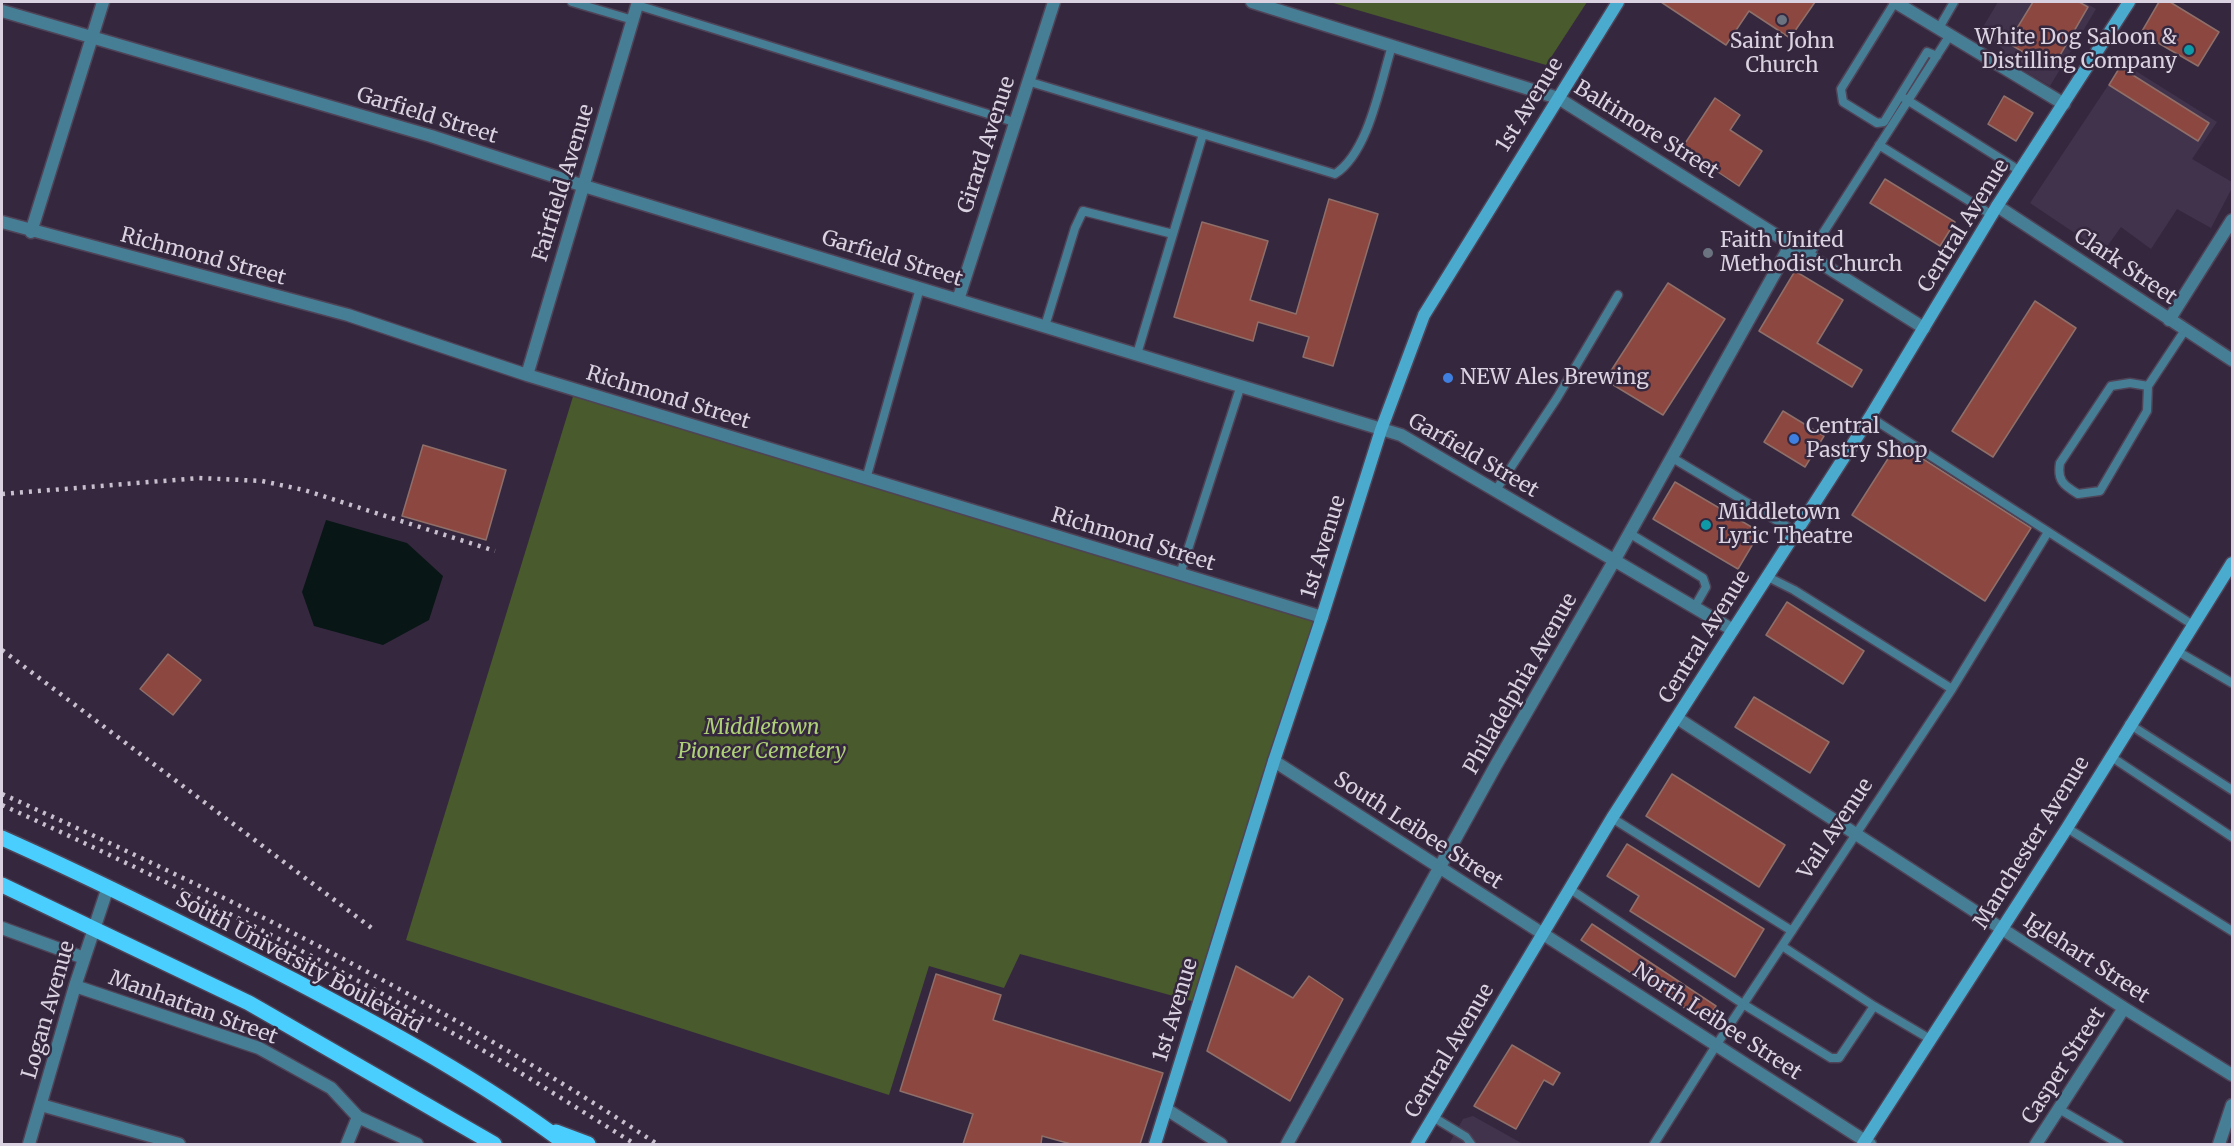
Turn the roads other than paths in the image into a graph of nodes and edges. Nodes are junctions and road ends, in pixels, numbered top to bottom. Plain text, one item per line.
1 (103, 2) edge
2 (572, 2) edge
3 (1054, 2) edge
4 (1252, 2) edge
5 (1618, 2) edge
6 (1895, 2) edge
7 (1954, 2) edge
8 (2129, 2) edge
9 (637, 3) edge
10 (2, 11) edge
11 (633, 20) junction
12 (1944, 32) junction
13 (91, 37) junction
14 (1392, 46) junction
15 (1027, 81) junction
16 (1558, 98) junction
17 (1904, 98) junction
18 (2064, 104) junction
19 (1014, 122) junction
20 (1203, 134) junction
21 (1880, 145) junction
22 (2020, 171) junction
23 (584, 186) junction
24 (1995, 210) junction
25 (2232, 220) edge
26 (2, 222) edge
27 (31, 232) junction
28 (1173, 234) junction
29 (1791, 244) junction
30 (1809, 255) junction
31 (920, 288) junction
32 (1618, 295) dead end
33 (958, 300) junction
34 (2169, 320) junction
35 (1045, 326) junction
36 (1924, 328) junction
37 (2185, 330) junction
38 (1137, 354) junction
39 (2232, 360) edge
40 (527, 375) junction
41 (1241, 385) junction
42 (2148, 386) junction
43 (1870, 417) junction
44 (1381, 430) junction
45 (1671, 457) junction
46 (866, 478) junction
47 (1496, 490) junction
48 (1796, 532) junction
49 (2048, 532) junction
50 (1629, 533) junction
51 (1614, 561) junction
52 (2232, 562) edge
53 (1180, 574) junction
54 (1766, 576) junction
55 (1694, 608) junction
56 (1322, 617) junction
57 (2193, 625) junction
58 (1733, 630) junction
59 (2177, 651) junction
60 (2232, 683) edge
61 (1952, 689) junction
62 (1677, 718) junction
63 (2129, 724) junction
64 (2110, 756) junction
65 (1274, 761) junction
66 (2232, 790) edge
67 (1612, 818) junction
68 (2067, 828) junction
69 (1856, 834) junction
70 (2232, 837) edge
71 (2, 838) edge
72 (1439, 869) junction
73 (2, 885) edge
74 (108, 887) junction
75 (1570, 889) junction
76 (94, 927) junction
77 (2002, 927) junction
78 (2, 928) edge
79 (1791, 931) junction
80 (2232, 931) edge
81 (1543, 934) junction
82 (1782, 946) junction
83 (84, 958) junction
84 (75, 986) junction
85 (1743, 1004) junction
86 (1874, 1006) junction
87 (2124, 1008) junction
88 (1930, 1039) junction
89 (1717, 1044) junction
90 (2232, 1075) edge
91 (42, 1105) junction
92 (2232, 1105) edge
93 (1166, 1109) junction
94 (2059, 1109) junction
95 (358, 1117) junction
96 (1433, 1118) junction
97 (545, 1128) junction
98 (29, 1144) edge
99 (179, 1144) edge
100 (347, 1144) edge
101 (417, 1144) edge
102 (494, 1144) edge
103 (566, 1144) edge
104 (588, 1144) edge
105 (1155, 1144) edge
106 (1221, 1144) edge
107 (1287, 1144) edge
108 (1417, 1144) edge
109 (1471, 1144) edge
110 (1654, 1144) edge
111 (1866, 1144) edge
112 (2036, 1144) edge
113 (2119, 1144) edge
114 (2219, 1144) edge

1 - 13 street
2 - 11 lane
3 - 15 street, Girard Avenue
4 - 14 street, Baltimore Street
5 - 16 street, 1st Avenue
6 - 12 street
6 - 17 lane
7 - 12 lane
8 - 18 street, Central Avenue
9 - 11 street, Fairfield Avenue
9 - 19 lane
10 - 13 street, Garfield Street
11 - 23 street, Fairfield Avenue
12 - 17 lane
12 - 18 street
13 - 23 street, Garfield Street
13 - 27 street
14 - 16 street, Baltimore Street
14 - 20 lane
15 - 19 street, Girard Avenue
15 - 20 lane
16 - 29 street, Baltimore Street
16 - 44 street, 1st Avenue
17 - 21 lane
17 - 22 lane
18 - 22 street, Central Avenue
19 - 33 street, Girard Avenue
20 - 28 lane
21 - 24 lane
21 - 30 lane
22 - 24 street, Central Avenue
23 - 31 street, Garfield Street
23 - 40 street, Fairfield Avenue
24 - 34 street, Clark Street
24 - 36 street, Central Avenue
25 - 34 street
26 - 27 street, Richmond Street
27 - 40 street, Richmond Street
28 - 35 lane
28 - 38 lane
29 - 30 street, Baltimore Street
29 - 45 street, Philadelphia Avenue
30 - 36 street, Baltimore Street
31 - 33 street, Garfield Street
31 - 46 lane
32 - 47 lane
33 - 35 street, Garfield Street
34 - 37 street, Clark Street
35 - 38 street, Garfield Street
36 - 43 street, Central Avenue
37 - 39 street, Clark Street
37 - 42 lane
38 - 41 street, Garfield Street
40 - 46 street, Richmond Street
41 - 44 street, Garfield Street
41 - 53 lane
42 - 42 lane
43 - 48 street, Central Avenue
43 - 49 lane
44 - 47 street, Garfield Street
44 - 56 street, 1st Avenue
45 - 48 lane
45 - 50 street, Philadelphia Avenue
46 - 53 street, Richmond Street
47 - 51 street, Garfield Street
48 - 54 street, Central Avenue
49 - 57 lane
49 - 61 lane, Vail Avenue
50 - 51 street, Philadelphia Avenue
50 - 55 lane
51 - 55 street, Garfield Street
51 - 72 street, Philadelphia Avenue
52 - 57 street, Manchester Avenue
53 - 56 street, Richmond Street
54 - 58 street, Central Avenue
54 - 61 lane
55 - 58 street, Garfield Street
56 - 65 street, 1st Avenue
57 - 59 street, Manchester Avenue
58 - 62 street, Central Avenue
59 - 60 lane
59 - 63 street, Manchester Avenue
61 - 69 lane, Vail Avenue
62 - 67 street, Central Avenue
62 - 69 street, Iglehart Street
63 - 64 street, Manchester Avenue
63 - 66 lane
64 - 68 street, Manchester Avenue
64 - 70 lane
65 - 72 street, South Leibee Street
65 - 93 street, 1st Avenue
67 - 75 street, Central Avenue
67 - 79 lane
68 - 77 street, Manchester Avenue
68 - 80 lane
69 - 77 street, Iglehart Street
69 - 79 lane, Vail Avenue
71 - 74 main road, South University Boulevard
72 - 81 street, South Leibee Street
72 - 107 street, Philadelphia Avenue
73 - 76 main road
74 - 76 street, Logan Avenue
74 - 97 main road, South University Boulevard
75 - 81 street, Central Avenue
75 - 85 lane
76 - 83 street, Logan Avenue
76 - 102 main road
77 - 87 street, Iglehart Street
77 - 88 street, Manchester Avenue
78 - 83 street
79 - 82 lane, Vail Avenue
81 - 89 street, North Leibee Street
81 - 96 street, Central Avenue
82 - 85 lane, Vail Avenue
82 - 86 lane
83 - 84 street, Logan Avenue
84 - 91 street, Logan Avenue
84 - 95 street, Manhattan Street
85 - 86 lane
85 - 89 lane, Vail Avenue
86 - 88 lane
87 - 90 street, Iglehart Street
87 - 94 street, Casper Street
88 - 111 street, Manchester Avenue
89 - 110 lane, Vail Avenue
89 - 111 street, North Leibee Street
91 - 98 street, Logan Avenue
91 - 99 street
92 - 114 street
93 - 105 street, 1st Avenue
93 - 106 street
94 - 112 street, Casper Street
94 - 113 lane
95 - 100 street
95 - 101 street, Manhattan Street
96 - 108 street, Central Avenue
96 - 109 lane
97 - 103 main road, South University Boulevard
97 - 104 main road

